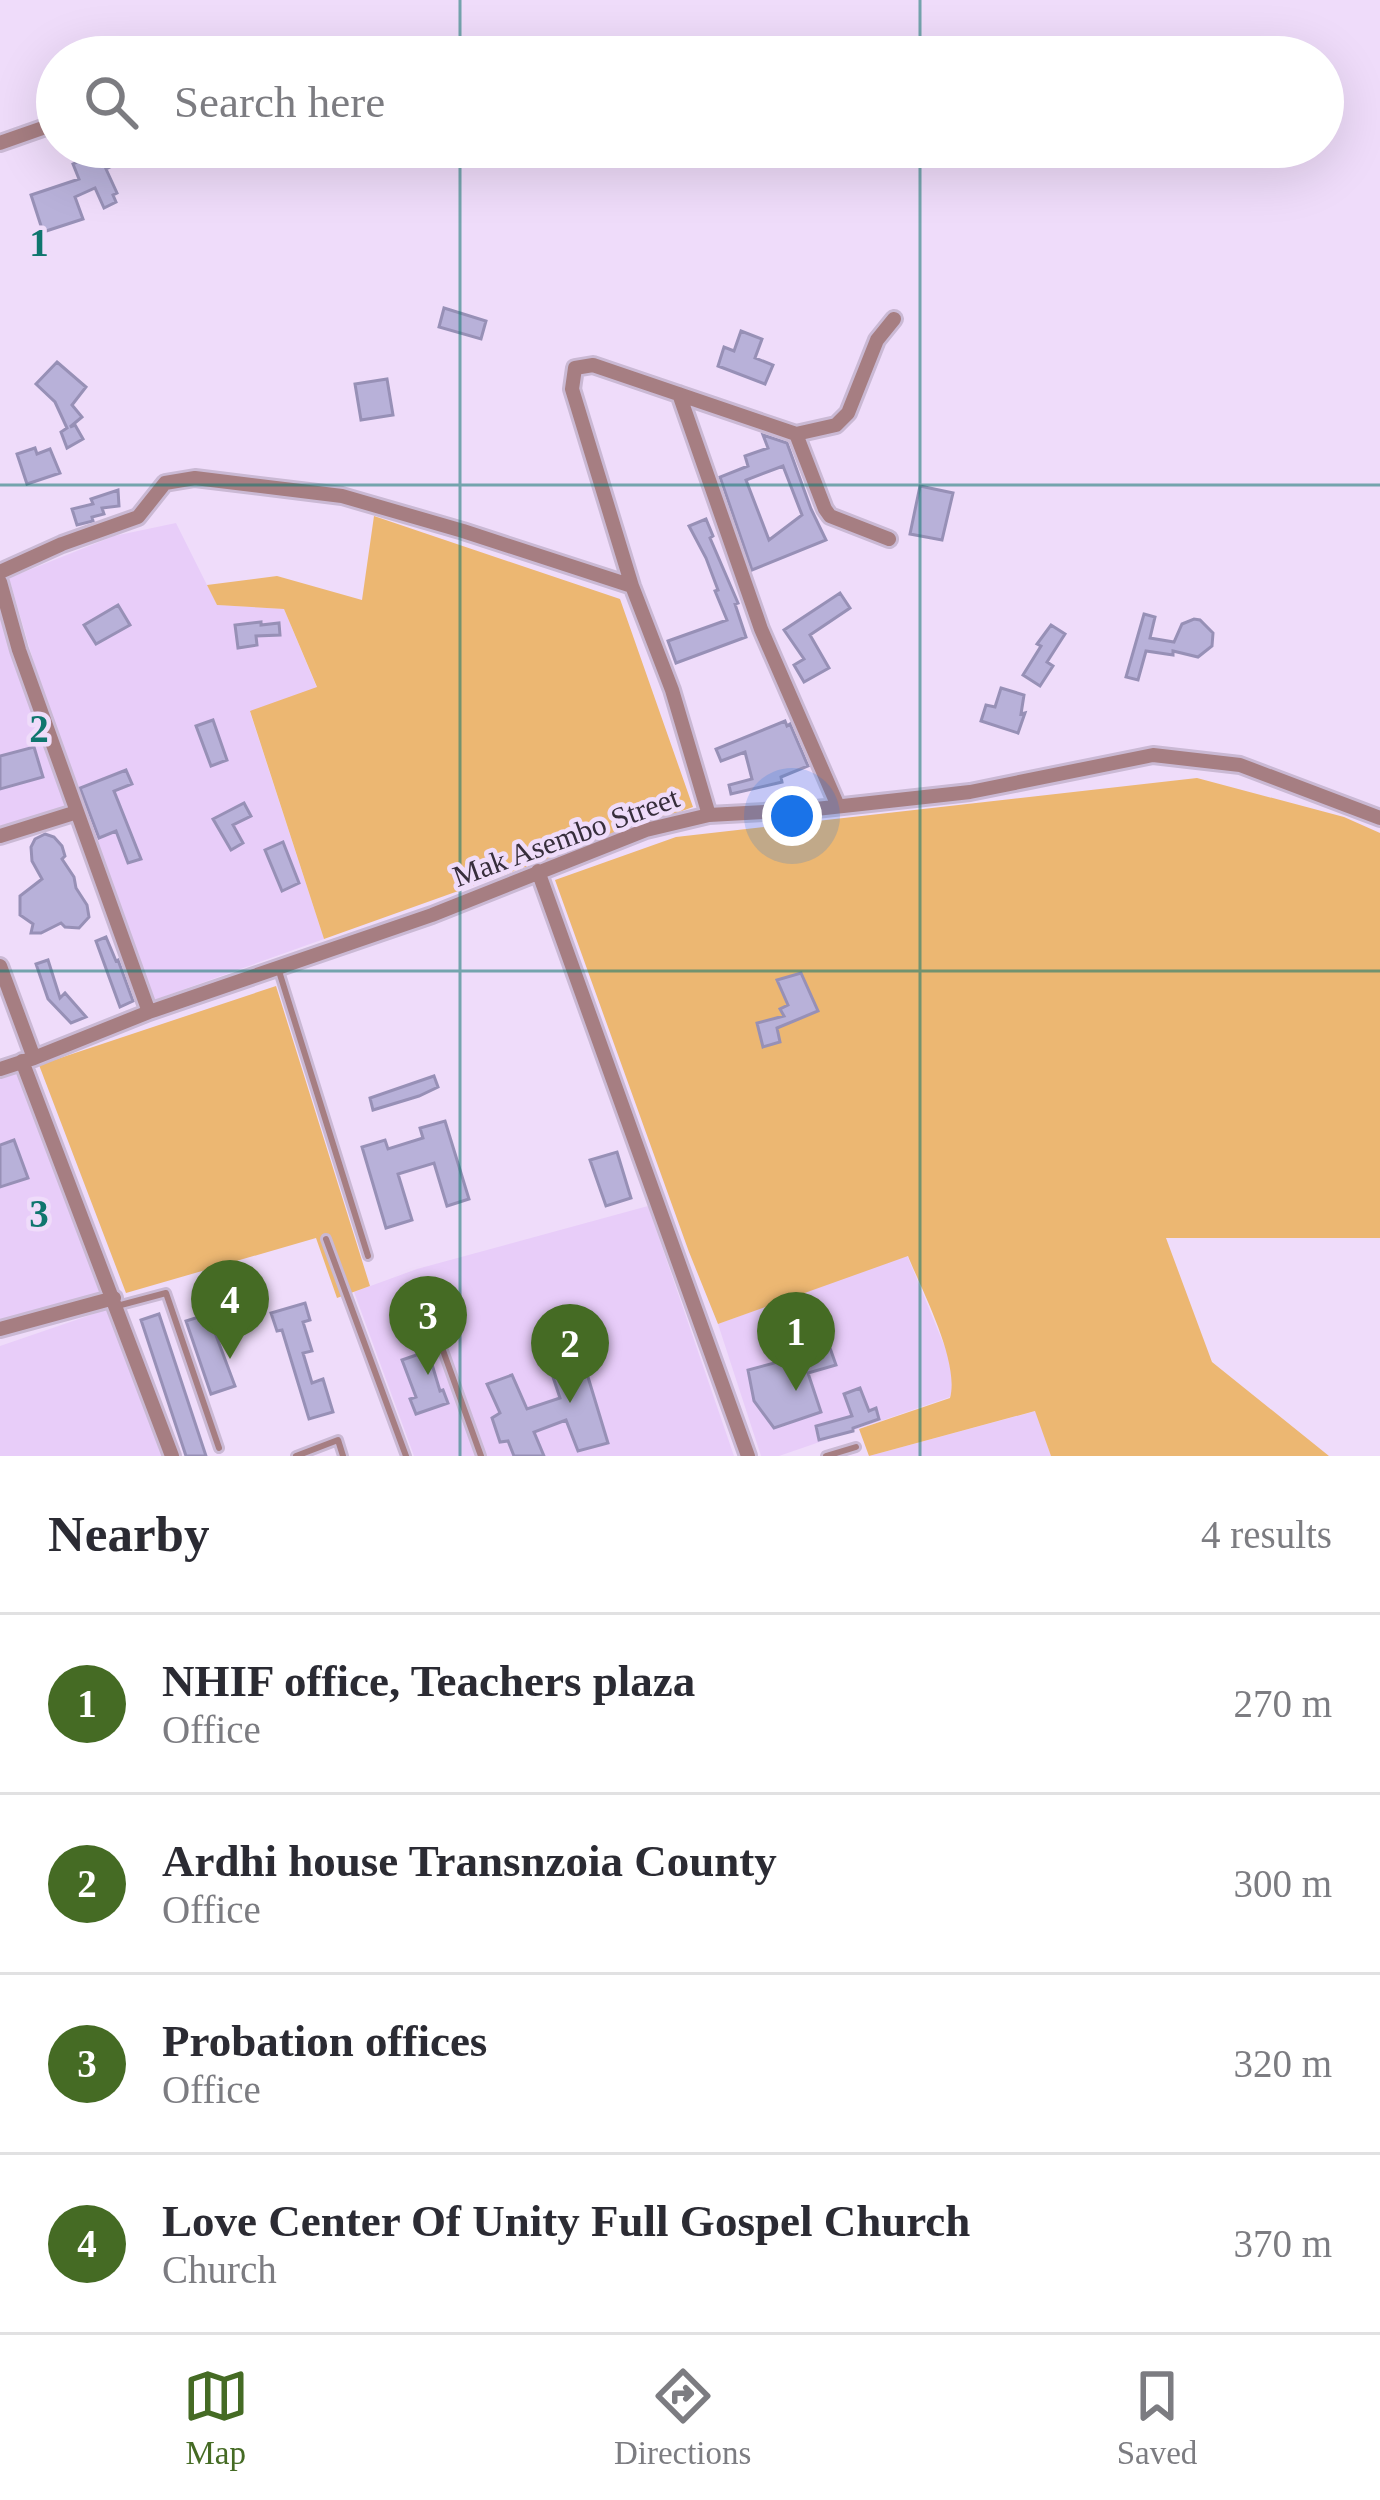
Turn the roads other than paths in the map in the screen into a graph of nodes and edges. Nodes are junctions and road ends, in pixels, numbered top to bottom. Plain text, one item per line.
1 (36, 130) edge
2 (0, 143) edge
3 (894, 319) dead end
4 (679, 394) junction
5 (796, 434) junction
6 (890, 539) dead end
7 (0, 572) edge
8 (0, 582) edge
9 (632, 586) junction
10 (838, 806) junction
11 (77, 812) junction
12 (709, 815) junction
13 (1380, 818) edge
14 (0, 836) edge
15 (538, 871) junction
16 (0, 966) edge
17 (278, 968) junction
18 (149, 1012) junction
19 (28, 1059) junction
20 (0, 1069) edge
21 (326, 1239) dead end
22 (368, 1256) dead end
23 (115, 1302) junction
24 (0, 1329) edge
25 (441, 1345) dead end
26 (856, 1447) dead end
27 (218, 1448) dead end
28 (172, 1456) edge
29 (296, 1456) edge
30 (343, 1456) edge
31 (406, 1456) edge
32 (481, 1456) edge
33 (748, 1456) edge
34 (826, 1456) edge

1 - 2 street
3 - 5 street
4 - 5 street
4 - 9 street
4 - 10 street
5 - 6 street
7 - 9 street
8 - 11 street
9 - 12 street
10 - 12 street, Mak Asembo Street
10 - 13 street, Mak Asembo Street
11 - 14 street
11 - 18 street
12 - 15 street, Mak Asembo Street
15 - 17 street, Mak Asembo Street
15 - 33 street
16 - 19 street
17 - 18 street, Mak Asembo Street
17 - 22 lane
18 - 19 street, Mak Asembo Street
19 - 20 street, Mak Asembo Street
19 - 23 street
21 - 31 lane
23 - 24 street
23 - 27 lane
23 - 28 street
25 - 32 lane
26 - 34 lane
29 - 30 lane

